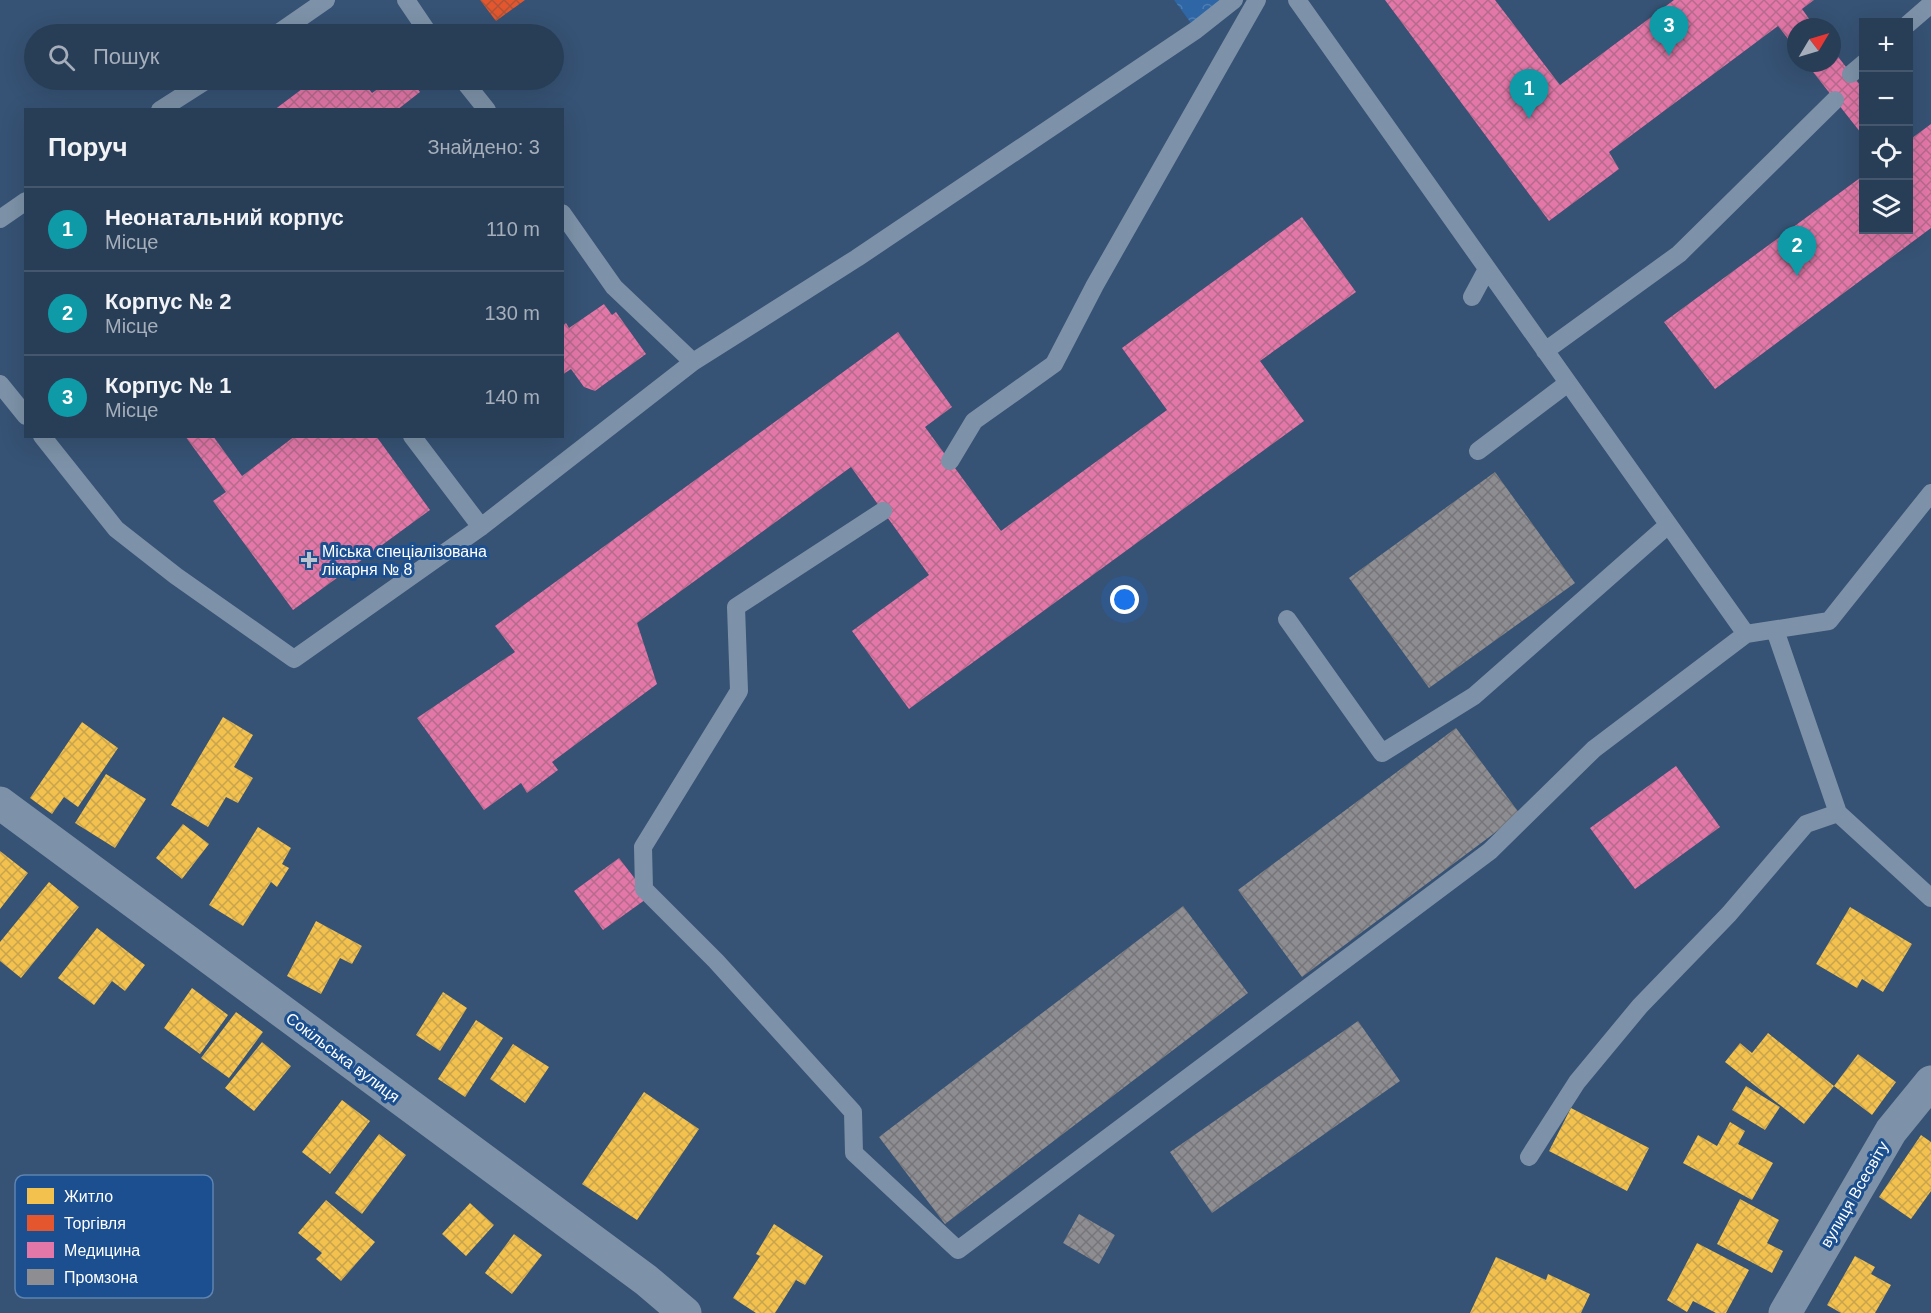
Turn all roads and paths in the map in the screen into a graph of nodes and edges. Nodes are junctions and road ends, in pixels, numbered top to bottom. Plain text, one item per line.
1 (326, 0) edge
2 (406, 0) edge
3 (1234, 0) edge
4 (1257, 0) edge
5 (1297, 0) edge
6 (1931, 4) edge
7 (1913, 20) edge
8 (291, 24) edge
9 (422, 24) edge
10 (191, 90) edge
11 (471, 90) edge
12 (1835, 100) dead end
13 (163, 108) edge
14 (485, 108) edge
15 (24, 202) edge
16 (564, 216) edge
17 (0, 219) edge
18 (1487, 269) junction
19 (1472, 297) dead end
20 (1545, 351) junction
21 (693, 362) junction
22 (1568, 383) junction
23 (0, 384) edge
24 (24, 414) edge
25 (44, 438) edge
26 (414, 438) edge
27 (1478, 451) dead end
28 (950, 461) dead end
29 (1931, 493) edge
30 (883, 511) dead end
31 (1668, 525) junction
32 (481, 527) junction
33 (1287, 619) dead end
34 (1775, 630) junction
35 (1746, 634) junction
36 (0, 803) edge
37 (1838, 813) junction
38 (1931, 898) edge
39 (1931, 1082) edge
40 (1529, 1158) dead end
41 (685, 1313) edge
42 (1785, 1313) edge

1 - 8 lane
2 - 9 lane
3 - 21 lane
4 - 28 lane
5 - 18 lane
6 - 7 lane
10 - 13 lane
11 - 14 lane
12 - 20 lane
15 - 17 lane
16 - 21 lane
18 - 19 lane
18 - 20 lane
20 - 22 lane
21 - 32 lane
22 - 27 lane
22 - 31 lane
23 - 24 lane
25 - 32 lane
26 - 32 lane
29 - 34 lane
30 - 35 lane
31 - 33 lane
31 - 35 lane
34 - 35 lane
34 - 37 lane
36 - 41 street, Сокільська вулиця
37 - 38 lane
37 - 40 lane
39 - 42 street, вулиця Всесвіту

